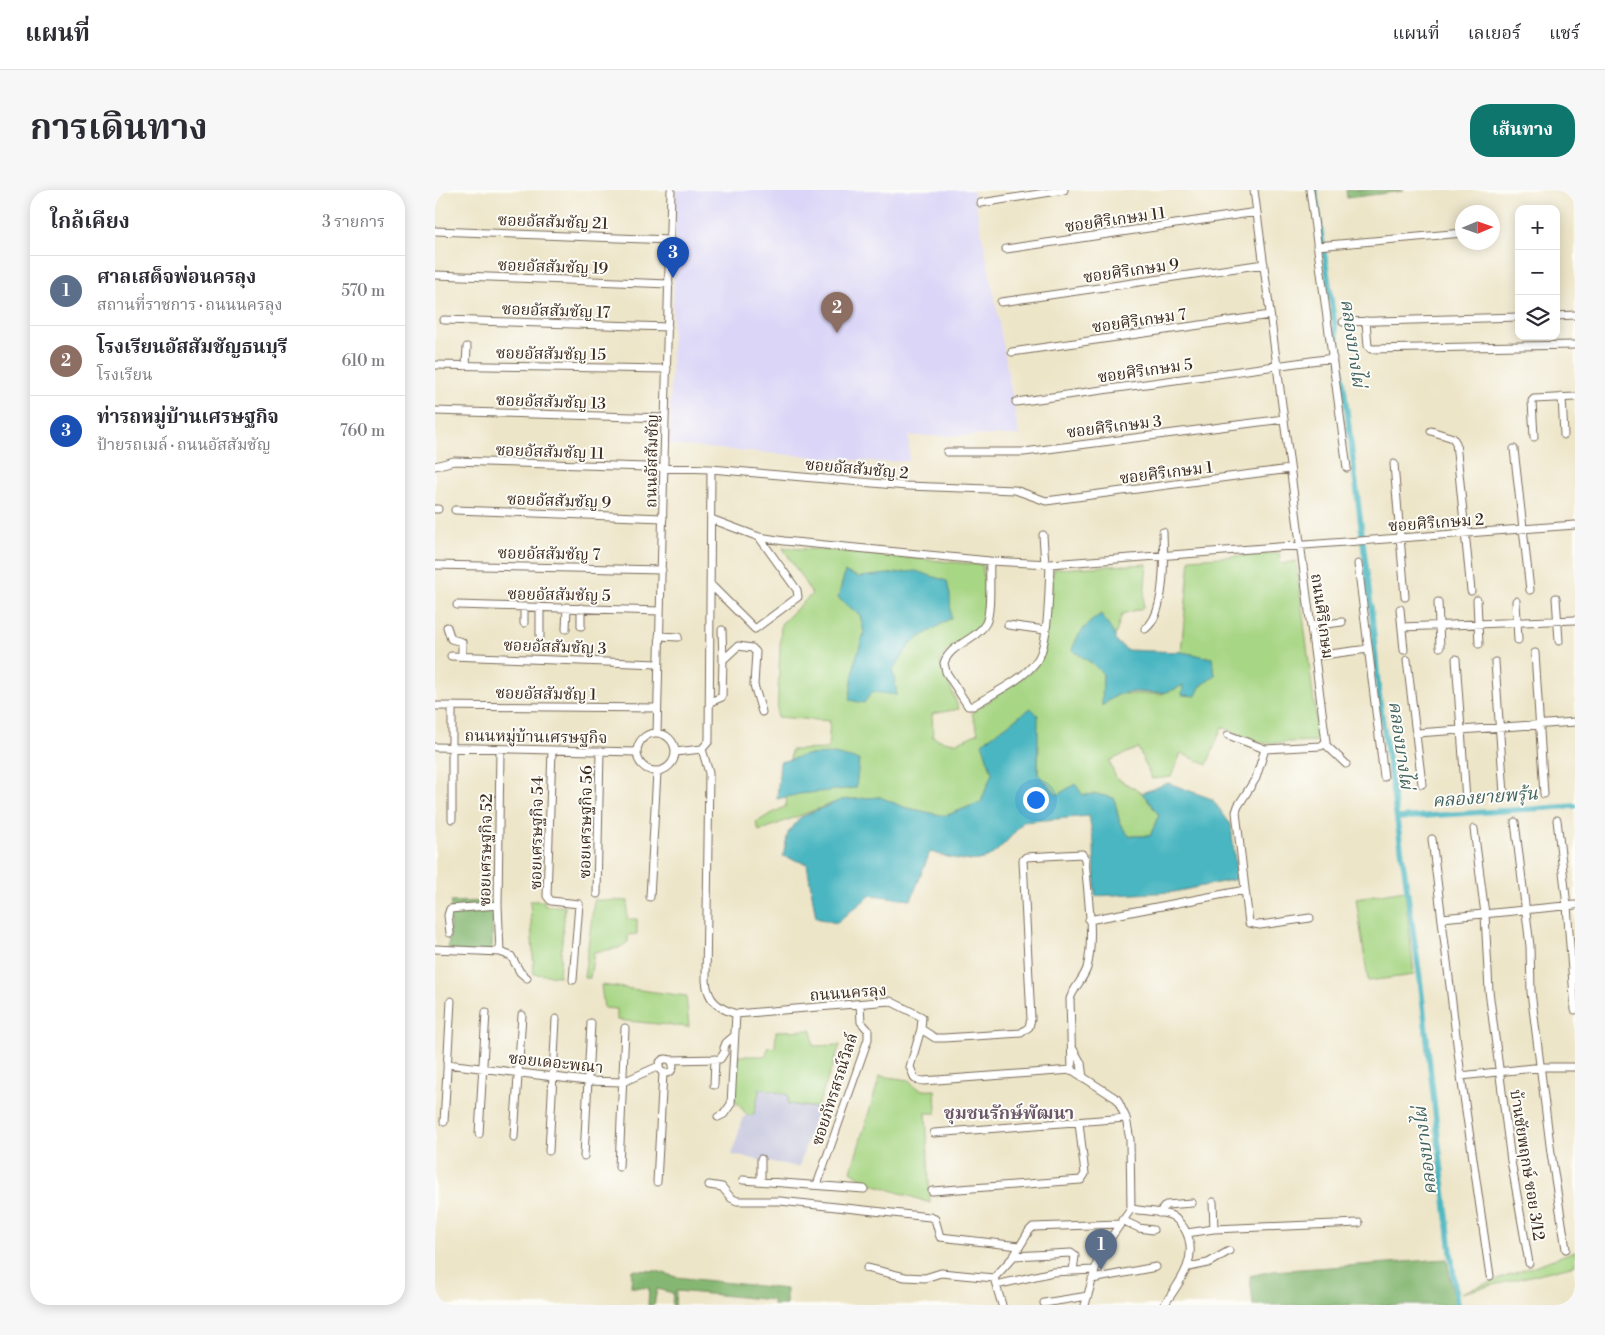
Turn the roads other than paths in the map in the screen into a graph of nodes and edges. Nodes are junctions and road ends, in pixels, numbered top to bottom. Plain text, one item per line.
1 (671, 190) edge
2 (1064, 190) edge
3 (1254, 190) edge
4 (1310, 190) edge
5 (981, 203) dead end
6 (1257, 212) junction
7 (435, 231) edge
8 (1455, 234) edge
9 (670, 240) junction
10 (1318, 245) junction
11 (1006, 249) dead end
12 (1264, 264) junction
13 (435, 275) edge
14 (669, 284) junction
15 (1001, 302) dead end
16 (1270, 315) junction
17 (1560, 316) edge
18 (1575, 316) edge
19 (1515, 317) edge
20 (443, 320) dead end
21 (1366, 321) junction
22 (1343, 322) dead end
23 (668, 327) junction
24 (1575, 345) edge
25 (467, 347) dead end
26 (1012, 352) dead end
27 (1333, 358) junction
28 (435, 365) edge
29 (466, 366) junction
30 (1277, 366) junction
31 (667, 369) junction
32 (1562, 397) junction
33 (1575, 397) edge
34 (1017, 402) dead end
35 (435, 411) edge
36 (665, 418) junction
37 (1284, 419) junction
38 (1431, 431) dead end
39 (1564, 435) dead end
40 (1533, 437) dead end
41 (1514, 449) dead end
42 (947, 452) dead end
43 (1393, 464) dead end
44 (435, 466) edge
45 (664, 468) junction
46 (1347, 468) dead end
47 (711, 469) junction
48 (1290, 470) junction
49 (1046, 501) joint
50 (455, 510) dead end
51 (663, 518) junction
52 (711, 519) junction
53 (1575, 525) edge
54 (1523, 530) junction
55 (1163, 532) dead end
56 (1465, 533) junction
57 (1043, 535) dead end
58 (759, 537) junction
59 (1399, 538) junction
60 (1299, 545) junction
61 (1164, 556) junction
62 (990, 561) junction
63 (1048, 564) junction
64 (1358, 564) dead end
65 (435, 565) edge
66 (662, 570) junction
67 (711, 585) junction
68 (1530, 590) dead end
69 (1471, 591) dead end
70 (1405, 598) dead end
71 (1557, 598) dead end
72 (1477, 600) dead end
73 (1516, 600) dead end
74 (1438, 602) dead end
75 (457, 605) dead end
76 (524, 607) junction
77 (540, 607) junction
78 (567, 608) junction
79 (581, 608) junction
80 (1401, 609) dead end
81 (660, 611) junction
82 (1575, 620) edge
83 (1557, 621) junction
84 (1342, 622) dead end
85 (524, 623) dead end
86 (1479, 623) junction
87 (1517, 623) junction
88 (1008, 625) dead end
89 (1439, 625) junction
90 (581, 626) dead end
91 (1311, 626) junction
92 (447, 627) dead end
93 (1402, 627) junction
94 (566, 629) dead end
95 (1145, 629) dead end
96 (722, 630) dead end
97 (1045, 630) junction
98 (540, 636) dead end
99 (659, 636) junction
100 (678, 637) dead end
101 (1518, 640) dead end
102 (1559, 641) dead end
103 (1479, 644) dead end
104 (1440, 647) dead end
105 (1368, 648) junction
106 (1404, 650) dead end
107 (1535, 653) dead end
108 (451, 656) dead end
109 (462, 656) junction
110 (1315, 656) junction
111 (1456, 659) dead end
112 (723, 660) junction
113 (1407, 660) dead end
114 (1495, 662) dead end
115 (659, 664) junction
116 (710, 702) junction
117 (435, 706) edge
118 (452, 706) junction
119 (657, 708) junction
120 (762, 712) dead end
121 (1575, 722) edge
122 (1540, 725) junction
123 (1500, 728) junction
124 (1462, 730) junction
125 (657, 733) junction
126 (1417, 733) junction
127 (1228, 735) dead end
128 (1325, 744) junction
129 (435, 747) edge
130 (451, 748) junction
131 (500, 749) junction
132 (702, 749) junction
133 (1265, 749) junction
134 (552, 750) junction
135 (600, 751) junction
136 (636, 752) junction
137 (675, 752) junction
138 (1346, 764) dead end
139 (657, 772) junction
140 (1384, 777) dead end
141 (1422, 784) dead end
142 (1504, 794) dead end
143 (1544, 794) dead end
144 (1466, 800) dead end
145 (452, 819) dead end
146 (1557, 820) dead end
147 (1515, 822) dead end
148 (1475, 829) dead end
149 (1432, 839) dead end
150 (1245, 890) junction
151 (597, 894) dead end
152 (650, 898) dead end
153 (498, 905) junction
154 (1571, 906) edge
155 (1526, 910) junction
156 (1485, 914) junction
157 (1310, 918) dead end
158 (1442, 918) junction
159 (1089, 920) junction
160 (450, 933) dead end
161 (435, 949) edge
162 (500, 952) junction
163 (527, 978) dead end
164 (573, 980) dead end
165 (451, 1001) dead end
166 (860, 1004) junction
167 (1575, 1010) edge
168 (486, 1012) dead end
169 (736, 1014) junction
170 (522, 1015) dead end
171 (556, 1019) dead end
172 (591, 1022) dead end
173 (625, 1028) dead end
174 (921, 1029) junction
175 (733, 1037) junction
176 (1072, 1046) junction
177 (715, 1059) junction
178 (671, 1060) junction
179 (447, 1064) junction
180 (1542, 1067) junction
181 (1575, 1067) edge
182 (482, 1068) junction
183 (661, 1069) junction
184 (1072, 1070) junction
185 (517, 1072) junction
186 (1500, 1072) junction
187 (551, 1075) junction
188 (1461, 1076) junction
189 (1083, 1078) junction
190 (587, 1081) junction
191 (623, 1082) junction
192 (714, 1085) dead end
193 (718, 1117) dead end
194 (1125, 1118) junction
195 (444, 1122) dead end
196 (1079, 1123) junction
197 (934, 1133) dead end
198 (479, 1134) dead end
199 (514, 1137) dead end
200 (549, 1151) dead end
201 (584, 1156) dead end
202 (761, 1159) dead end
203 (619, 1168) dead end
204 (743, 1180) dead end
205 (761, 1181) junction
206 (657, 1182) dead end
207 (709, 1185) dead end
208 (817, 1185) junction
209 (864, 1189) dead end
210 (932, 1192) dead end
211 (1213, 1202) dead end
212 (1192, 1204) dead end
213 (1131, 1209) junction
214 (1159, 1213) junction
215 (1120, 1222) junction
216 (1359, 1223) dead end
217 (1214, 1229) junction
218 (1153, 1230) dead end
219 (1187, 1233) junction
220 (1019, 1246) junction
221 (1566, 1249) dead end
222 (1229, 1251) dead end
223 (1014, 1256) junction
224 (1529, 1263) dead end
225 (1157, 1267) dead end
226 (867, 1268) dead end
227 (1189, 1268) junction
228 (1094, 1270) junction
229 (1073, 1271) junction
230 (1490, 1276) dead end
231 (1092, 1279) junction
232 (995, 1282) junction
233 (1088, 1296) junction
234 (1044, 1303) dead end
235 (1002, 1305) edge
236 (1085, 1305) edge
237 (1164, 1305) edge

1 - 9 street, ถนนอัสสัมชัญ
2 - 5 street
3 - 6 street, ถนนศิริเกษม
4 - 10 street
6 - 11 street, ซอยศิริเกษม 11
6 - 12 street, ถนนศิริเกษม
7 - 9 street, ซอยอัสสัมชัญ 21
8 - 10 street
9 - 14 street, ถนนอัสสัมชัญ
10 - 27 street
12 - 15 street, ซอยศิริเกษม 9
12 - 16 street, ถนนศิริเกษม
13 - 14 street, ซอยอัสสัมชัญ 19
14 - 23 street, ถนนอัสสัมชัญ
16 - 26 street, ซอยศิริเกษม 7
16 - 30 street, ถนนศิริเกษม
17 - 18 street
19 - 21 street
20 - 23 street, ซอยอัสสัมชัญ 17
21 - 22 street
21 - 24 street
23 - 31 street, ถนนอัสสัมชัญ
25 - 29 street
27 - 30 street, ซอยศิริเกษม 5
27 - 46 street
28 - 29 street, ซอยอัสสัมชัญ 15
29 - 31 street, ซอยอัสสัมชัญ 15
30 - 34 street, ซอยศิริเกษม 5
30 - 37 street, ถนนศิริเกษม
31 - 36 street, ถนนอัสสัมชัญ
32 - 33 street
32 - 39 street
32 - 40 street
35 - 36 street, ซอยอัสสัมชัญ 13
36 - 45 street, ถนนอัสสัมชัญ
37 - 42 street, ซอยศิริเกษม 3
37 - 48 street, ถนนศิริเกษม
38 - 56 street
41 - 54 street
43 - 59 street
44 - 45 street, ซอยอัสสัมชัญ 11
45 - 47 street, ซอยอัสสัมชัญ 2
45 - 51 street, ถนนอัสสัมชัญ
47 - 49 street, ซอยอัสสัมชัญ 2
47 - 52 street
48 - 49 street, ซอยศิริเกษม 1
48 - 60 street, ถนนศิริเกษม
50 - 51 street, ซอยอัสสัมชัญ 9
51 - 66 street, ถนนอัสสัมชัญ
52 - 58 street, ซอยศิริเกษม 2
52 - 67 street
53 - 54 street, ซอยศิริเกษม 2
54 - 56 street, ซอยศิริเกษม 2
54 - 68 street
55 - 61 street
56 - 59 street, ซอยศิริเกษม 2
56 - 69 street
57 - 63 street
58 - 62 street, ซอยศิริเกษม 2
58 - 67 street
59 - 60 street, ซอยศิริเกษม 2
59 - 70 street
60 - 61 street, ซอยศิริเกษม 2
60 - 91 street, ถนนศิริเกษม
61 - 63 street, ซอยศิริเกษม 2
61 - 95 street
62 - 63 street, ซอยศิริเกษม 2
62 - 97 street
63 - 97 street
64 - 105 street
65 - 66 street, ซอยอัสสัมชัญ 7
66 - 81 street, ถนนอัสสัมชัญ
67 - 116 street
71 - 83 street
72 - 86 street
73 - 87 street
74 - 89 street
75 - 76 street, ซอยอัสสัมชัญ 5
76 - 77 street, ซอยอัสสัมชัญ 5
76 - 85 street
77 - 78 street, ซอยอัสสัมชัญ 5
77 - 98 street
78 - 79 street, ซอยอัสสัมชัญ 5
78 - 94 street
79 - 81 street, ซอยอัสสัมชัญ 5
79 - 90 street
80 - 93 street
81 - 99 street, ถนนอัสสัมชัญ
82 - 83 street
83 - 87 street
83 - 102 street
84 - 91 street
86 - 87 street
86 - 89 street
86 - 103 street
87 - 101 street
88 - 97 street
89 - 93 street
89 - 104 street
91 - 110 street, ถนนศิริเกษม
92 - 109 street
93 - 106 street
96 - 112 street
99 - 100 street
99 - 115 street, ถนนอัสสัมชัญ
105 - 110 street
105 - 140 street
107 - 122 street
108 - 109 street, ซอยอัสสัมชัญ 3
109 - 115 street, ซอยอัสสัมชัญ 3
110 - 128 street, ถนนศิริเกษม
111 - 124 street
112 - 116 street
112 - 120 street
113 - 126 street
114 - 123 street
115 - 119 street, ถนนอัสสัมชัญ
116 - 132 street
117 - 118 street, ซอยอัสสัมชัญ 1
118 - 119 street, ซอยอัสสัมชัญ 1
118 - 130 street
119 - 125 street, ถนนอัสสัมชัญ
121 - 122 street
122 - 123 street
122 - 143 street
123 - 124 street
123 - 142 street
124 - 126 street
124 - 144 street
125 - 136 street
125 - 137 street
126 - 141 street
127 - 133 street
128 - 133 street
128 - 138 street
129 - 130 street, ถนนหมู่บ้านเศรษฐกิจ
130 - 131 street, ถนนหมู่บ้านเศรษฐกิจ
130 - 145 street
131 - 134 street, ถนนหมู่บ้านเศรษฐกิจ
131 - 153 street, ซอยเศรษฐกิจ 52
132 - 137 street
132 - 169 street
133 - 150 street
134 - 135 street, ถนนหมู่บ้านเศรษฐกิจ
134 - 164 street, ซอยเศรษฐกิจ 54
135 - 136 street, ถนนหมู่บ้านเศรษฐกิจ
135 - 151 street, ซอยเศรษฐกิจ 56
136 - 139 street
137 - 139 street
139 - 152 street
146 - 154 street
147 - 155 street
148 - 156 street, บ้านชัยพฤกษ์ ซอย 3/12
149 - 158 street
150 - 157 street
150 - 159 street
153 - 160 street
153 - 162 street, ซอยเศรษฐกิจ 52
154 - 155 street
154 - 167 street
155 - 156 street
155 - 180 street
156 - 158 street
156 - 186 street, บ้านชัยพฤกษ์ ซอย 3/12
158 - 188 street
159 - 174 street
159 - 176 street
161 - 162 street
162 - 163 street
165 - 179 street
166 - 169 street, ถนนนครลุง
166 - 174 street, ถนนนครลุง
166 - 208 street, ซอยภัทรสรณ์วิลล์
168 - 182 street
169 - 175 street
170 - 185 street
171 - 187 street
172 - 190 street
173 - 191 street
174 - 184 street
175 - 177 street
175 - 193 street
176 - 184 street
176 - 189 street
177 - 178 street, ซอยเดอะพณา
177 - 192 street
178 - 183 street, ซอยเดอะพณา
178 - 183 street
179 - 182 street, ซอยเดอะพณา
179 - 195 street
180 - 181 street
180 - 186 street
180 - 221 street
182 - 185 street, ซอยเดอะพณา
182 - 198 street
183 - 191 street, ซอยเดอะพณา
183 - 206 street
184 - 189 street
185 - 187 street, ซอยเดอะพณา
185 - 199 street
186 - 188 street
186 - 224 street, บ้านชัยพฤกษ์ ซอย 3/12
187 - 190 street, ซอยเดอะพณา
187 - 200 street
188 - 230 street
189 - 194 street
190 - 191 street, ซอยเดอะพณา
190 - 201 street
191 - 203 street
194 - 196 street
194 - 213 street
196 - 197 street
196 - 210 street
202 - 205 street
204 - 205 street
205 - 208 street
207 - 220 street
208 - 209 street
211 - 217 street
212 - 214 street
213 - 214 street
213 - 215 street
214 - 219 street
215 - 218 street
215 - 220 street
215 - 228 street
216 - 217 street
217 - 219 street
219 - 227 street
220 - 223 street
222 - 227 street
223 - 229 street
223 - 232 street
225 - 231 street
226 - 232 street
227 - 237 street
228 - 229 street
228 - 231 street
229 - 232 street
231 - 233 street
232 - 235 street
233 - 234 street
233 - 236 street

